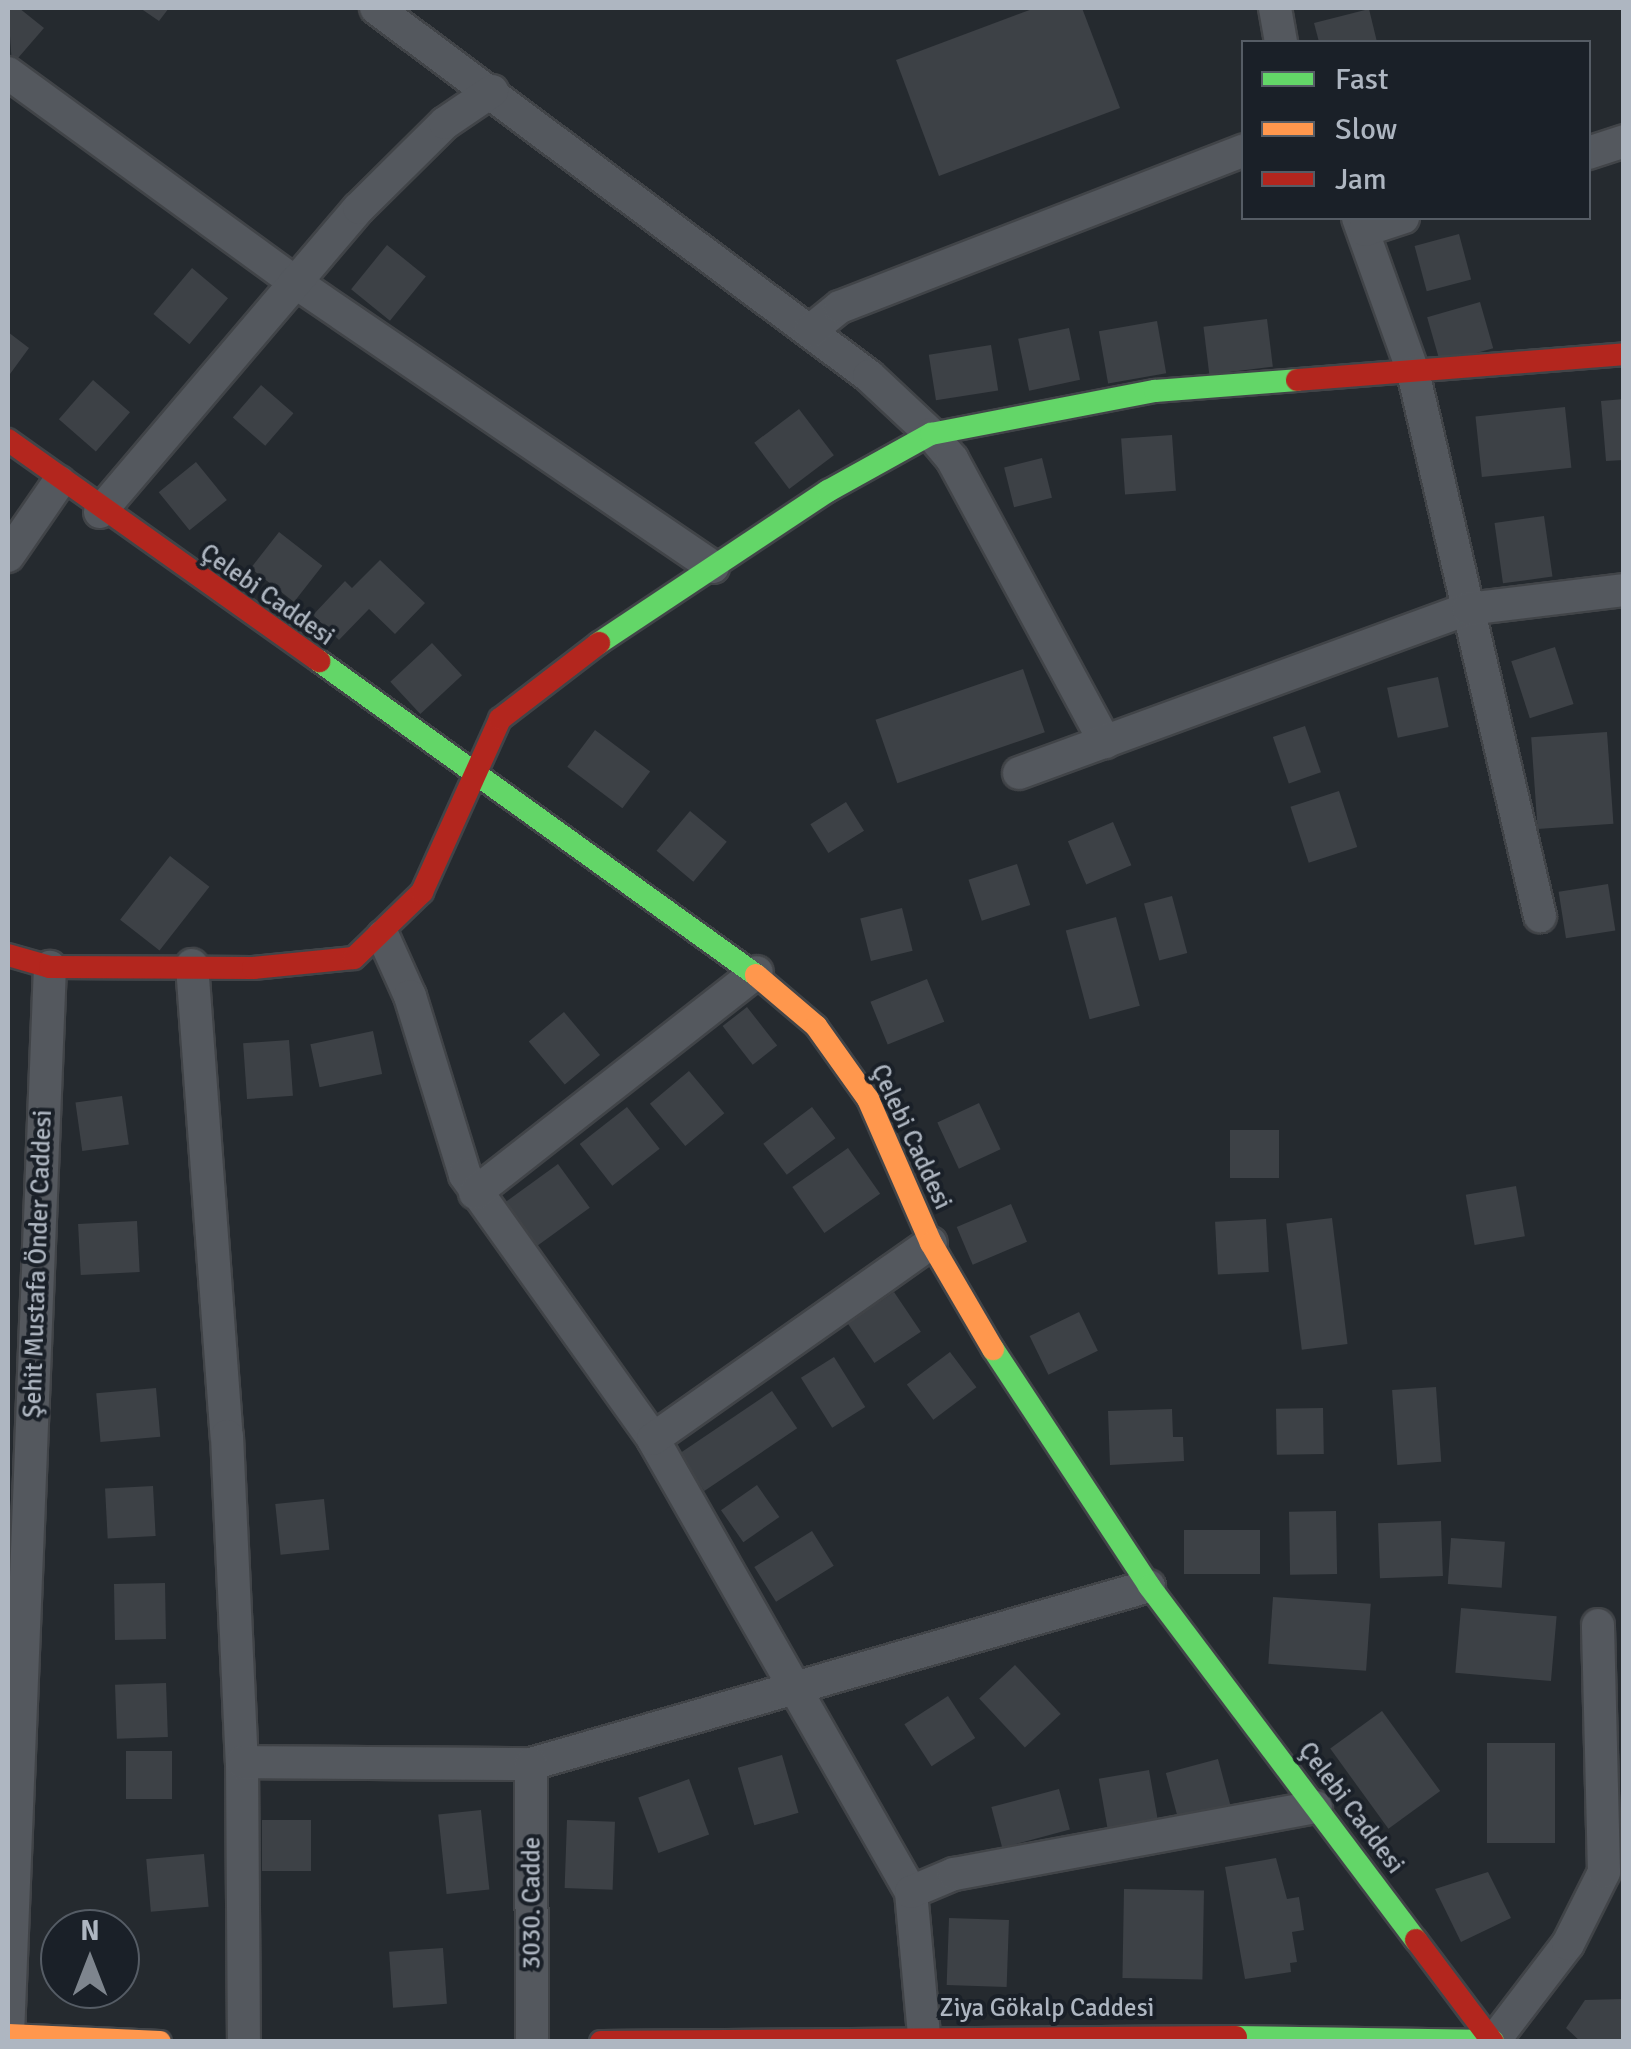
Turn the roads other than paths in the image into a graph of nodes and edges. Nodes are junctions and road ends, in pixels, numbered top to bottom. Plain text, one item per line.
1 (376, 8) edge
2 (1274, 8) edge
3 (1282, 40) edge
4 (8, 73) edge
5 (492, 91) junction
6 (1624, 141) edge
7 (1241, 151) edge
8 (1591, 152) edge
9 (1389, 220) edge
10 (1362, 224) edge
11 (294, 282) junction
12 (810, 332) junction
13 (1624, 354) edge
14 (1413, 372) junction
15 (930, 434) junction
16 (8, 440) edge
17 (59, 482) junction
18 (100, 512) junction
19 (8, 556) edge
20 (713, 568) junction
21 (1624, 590) edge
22 (1468, 609) junction
23 (1105, 742) junction
24 (1019, 773) dead end
25 (477, 776) junction
26 (1540, 916) dead end
27 (383, 936) junction
28 (8, 955) edge
29 (192, 965) junction
30 (50, 967) junction
31 (758, 972) junction
32 (475, 1192) junction
33 (931, 1243) junction
34 (653, 1440) junction
35 (1149, 1586) junction
36 (1598, 1625) dead end
37 (15, 1641) edge
38 (796, 1692) junction
39 (242, 1762) junction
40 (532, 1764) junction
41 (1316, 1807) junction
42 (911, 1892) junction
43 (924, 2036) junction
44 (8, 2037) edge
45 (1145, 2038) edge
46 (1493, 2041) edge
47 (160, 2042) edge
48 (244, 2042) edge
49 (532, 2042) edge
50 (601, 2042) edge

1 - 5 street
2 - 3 street
4 - 11 street
5 - 11 street
5 - 12 street
6 - 8 street
7 - 12 street
9 - 10 street
10 - 14 street
11 - 18 street
11 - 20 street
12 - 15 street
13 - 14 street
14 - 15 street
14 - 22 street
15 - 20 street
15 - 23 street
16 - 17 street, Çelebi Caddesi
17 - 18 street, Çelebi Caddesi
17 - 19 street
18 - 25 street, Çelebi Caddesi
20 - 25 street
21 - 22 street
22 - 23 street
22 - 26 street
23 - 24 street
25 - 27 street
25 - 31 street, Çelebi Caddesi
27 - 29 street
27 - 32 street
28 - 30 street
29 - 30 street
29 - 39 street
30 - 37 street, Şehit Mustafa Önder Caddesi
31 - 32 street
31 - 33 street, Çelebi Caddesi
32 - 34 street
33 - 34 street
33 - 35 street, Çelebi Caddesi
34 - 38 street
35 - 38 street
35 - 41 street, Çelebi Caddesi
36 - 46 street
37 - 44 street, Şehit Mustafa Önder Caddesi
38 - 40 street
38 - 42 street
39 - 40 street
39 - 48 street
40 - 49 street, 3030. Cadde
41 - 42 street
41 - 46 street, Çelebi Caddesi
42 - 43 street
43 - 45 street, Ziya Gökalp Caddesi
43 - 50 street, Ziya Gökalp Caddesi
44 - 47 street
45 - 46 street, Ziya Gökalp Caddesi

